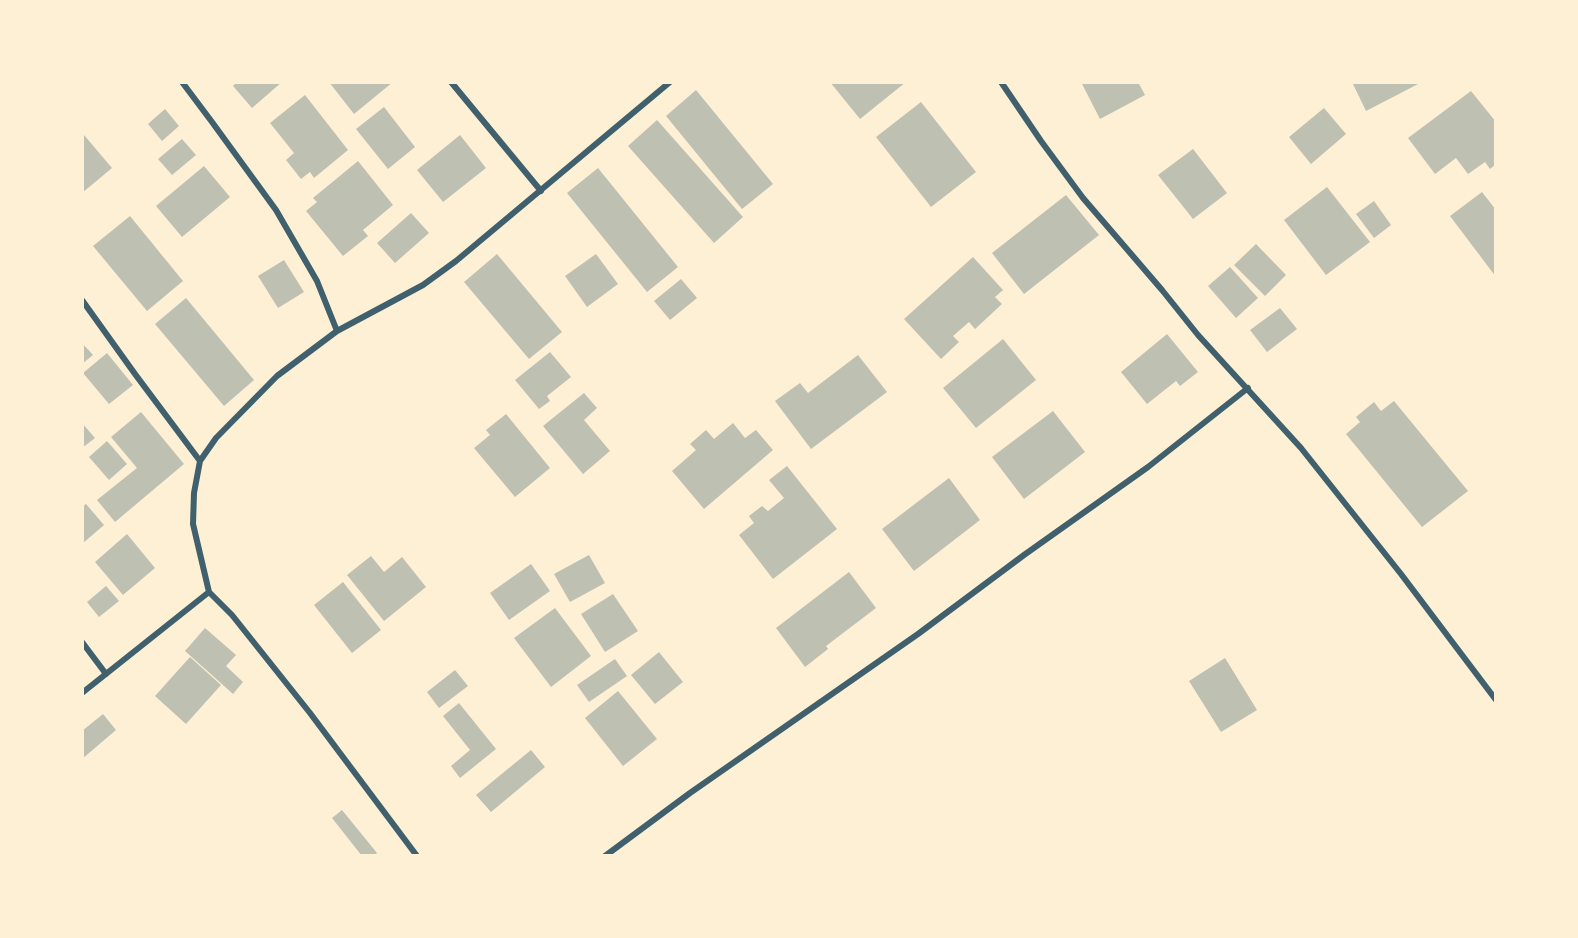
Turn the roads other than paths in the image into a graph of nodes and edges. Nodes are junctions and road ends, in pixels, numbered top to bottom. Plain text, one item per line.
1 (182, 82) edge
2 (451, 82) edge
3 (670, 82) edge
4 (1001, 82) edge
5 (540, 191) junction
6 (82, 300) edge
7 (337, 331) junction
8 (1248, 388) junction
9 (200, 461) junction
10 (209, 592) junction
11 (82, 642) edge
12 (106, 674) junction
13 (82, 693) edge
14 (1496, 700) edge
15 (417, 855) edge
16 (605, 855) edge

1 - 7 street
2 - 5 street
3 - 5 street
4 - 8 street
5 - 7 street
6 - 9 street
7 - 9 street
8 - 14 street
8 - 16 street
9 - 10 street
10 - 12 street
10 - 15 street
11 - 12 street
12 - 13 street

